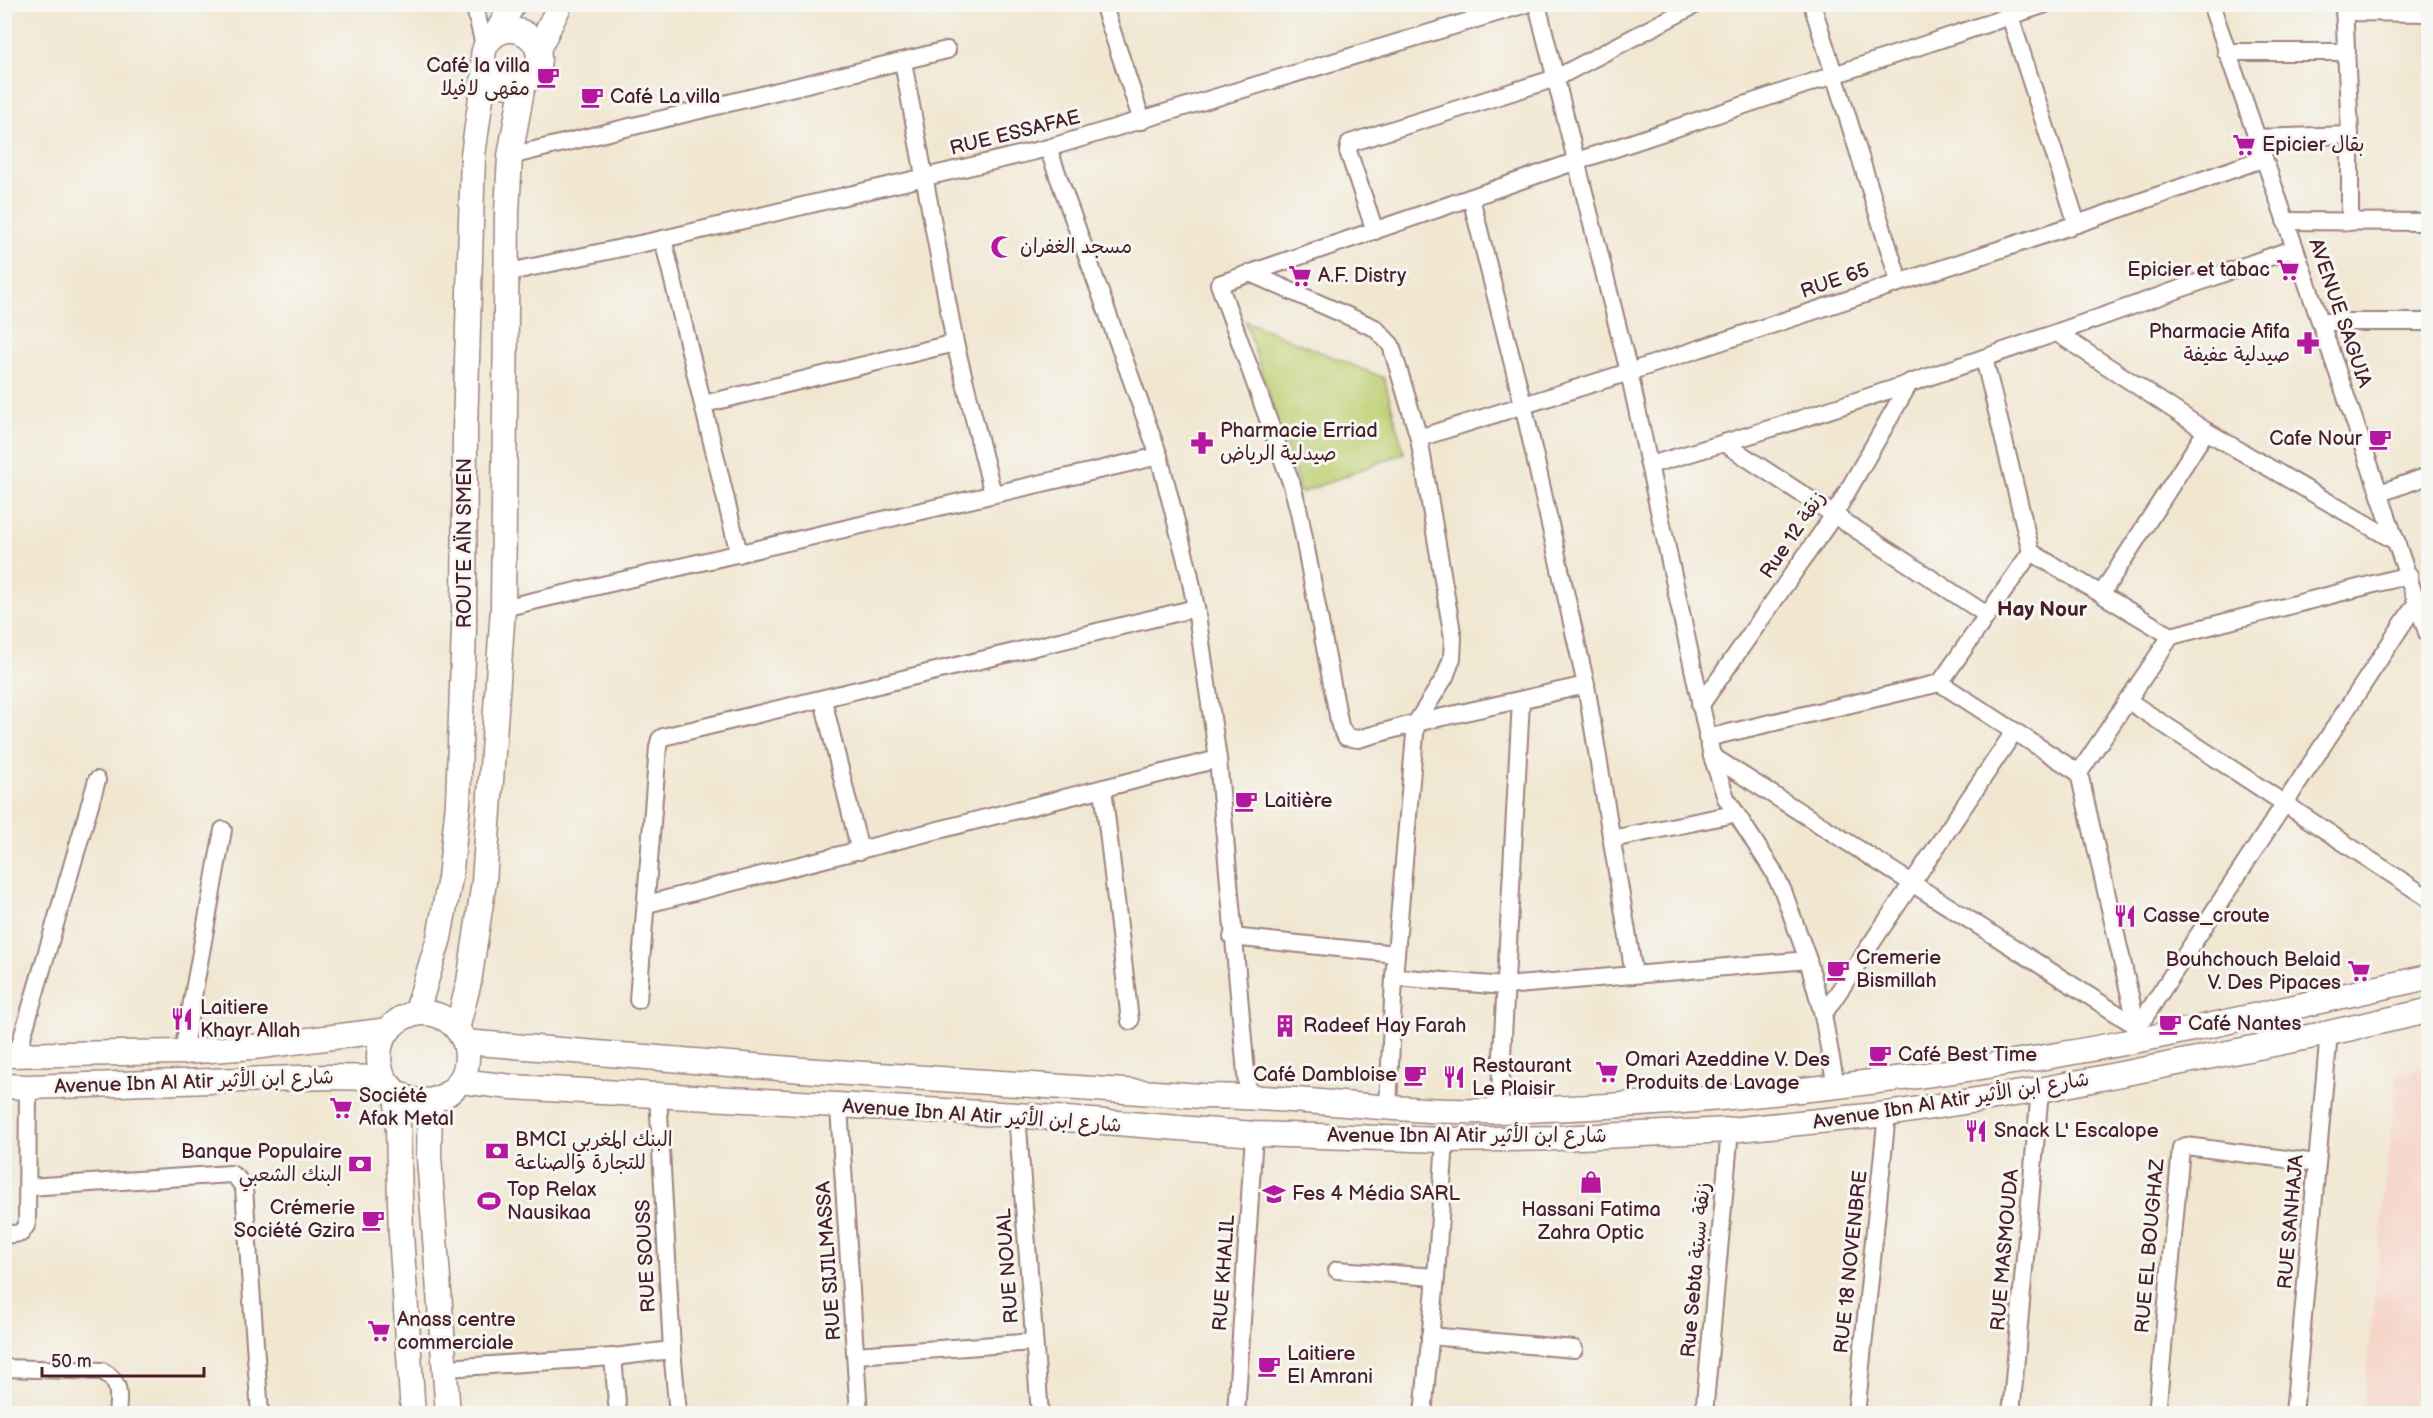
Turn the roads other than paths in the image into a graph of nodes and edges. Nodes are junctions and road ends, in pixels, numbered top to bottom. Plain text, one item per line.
1 (474, 4) edge
2 (513, 4) edge
3 (560, 4) edge
4 (1103, 4) edge
5 (1526, 4) edge
6 (1537, 4) edge
7 (1696, 4) edge
8 (1812, 4) edge
9 (2046, 4) edge
10 (2211, 4) edge
11 (2344, 8) edge
12 (2008, 10) edge
13 (2428, 13) edge
14 (538, 50) junction
15 (947, 50) dead end
16 (489, 51) junction
17 (2226, 52) junction
18 (2347, 52) junction
19 (903, 62) junction
20 (1835, 75) junction
21 (1556, 78) junction
22 (523, 84) junction
23 (1142, 121) junction
24 (2350, 135) junction
25 (2255, 138) junction
26 (1048, 148) junction
27 (510, 156) junction
28 (2262, 159) junction
29 (1577, 161) junction
30 (924, 176) junction
31 (1471, 198) junction
32 (2285, 221) junction
33 (2350, 222) junction
34 (2428, 222) edge
35 (2077, 224) junction
36 (1375, 231) junction
37 (663, 239) junction
38 (2295, 249) junction
39 (505, 273) junction
40 (1250, 273) junction
41 (1899, 281) junction
42 (2321, 322) junction
43 (2428, 322) edge
44 (2057, 333) junction
45 (955, 344) junction
46 (1984, 358) junction
47 (1629, 372) junction
48 (1910, 382) junction
49 (704, 404) junction
50 (1523, 404) junction
51 (2206, 430) junction
52 (1419, 438) junction
53 (1724, 443) junction
54 (1159, 456) junction
55 (1650, 465) junction
56 (2428, 476) edge
57 (2380, 493) junction
58 (993, 494) junction
59 (1834, 514) junction
60 (2397, 542) junction
61 (2031, 552) junction
62 (739, 554) junction
63 (2409, 574) junction
64 (2102, 593) junction
65 (2418, 602) junction
66 (503, 608) junction
67 (1196, 609) junction
68 (1987, 615) junction
69 (2428, 635) edge
70 (2171, 636) junction
71 (1940, 683) junction
72 (1586, 685) junction
73 (823, 700) junction
74 (2127, 700) junction
75 (1521, 701) junction
76 (1700, 706) junction
77 (1416, 723) junction
78 (2014, 732) junction
79 (1707, 738) junction
80 (1712, 756) junction
81 (1218, 759) junction
82 (2079, 772) junction
83 (97, 780) dead end
84 (1103, 788) junction
85 (2284, 802) junction
86 (1734, 814) junction
87 (223, 830) dead end
88 (1612, 839) junction
89 (860, 851) junction
90 (1911, 883) junction
91 (2428, 898) edge
92 (647, 904) junction
93 (1232, 937) junction
94 (1396, 954) junction
95 (1808, 960) junction
96 (1634, 974) junction
97 (1394, 976) junction
98 (2428, 977) edge
99 (1505, 986) junction
100 (638, 1000) dead end
101 (2428, 1011) edge
102 (416, 1014) junction
103 (1823, 1015) junction
104 (1130, 1021) dead end
105 (389, 1030) junction
106 (2139, 1033) junction
107 (2329, 1033) junction
108 (461, 1036) junction
109 (183, 1052) junction
110 (11, 1055) edge
111 (460, 1081) junction
112 (16, 1086) edge
113 (390, 1086) junction
114 (1836, 1086) junction
115 (2040, 1090) junction
116 (658, 1095) junction
117 (1248, 1096) junction
118 (430, 1101) junction
119 (839, 1107) junction
120 (1388, 1108) junction
121 (1499, 1111) junction
122 (1887, 1114) junction
123 (1017, 1115) junction
124 (1730, 1130) junction
125 (1254, 1134) junction
126 (1445, 1140) junction
127 (2317, 1163) junction
128 (28, 1187) junction
129 (4, 1235) edge
130 (1336, 1270) dead end
131 (1436, 1277) junction
132 (1430, 1335) junction
133 (1034, 1342) junction
134 (1574, 1349) dead end
135 (672, 1350) junction
136 (856, 1355) junction
137 (613, 1357) junction
138 (4, 1368) edge
139 (446, 1368) junction
140 (117, 1413) edge
141 (260, 1413) edge
142 (413, 1413) edge
143 (448, 1413) edge
144 (618, 1413) edge
145 (678, 1413) edge
146 (859, 1413) edge
147 (1040, 1413) edge
148 (1236, 1413) edge
149 (1423, 1413) edge
150 (1704, 1413) edge
151 (1856, 1413) edge
152 (2011, 1413) edge
153 (2157, 1413) edge
154 (2294, 1413) edge

1 - 16 street
2 - 16 street, ROUTE AÏN SMEN
3 - 14 street
4 - 23 street
5 - 23 street, RUE ESSAFAE
6 - 21 street
7 - 21 street
8 - 20 street
9 - 12 street
10 - 17 street, AVENUE SAGUIA
11 - 13 street
11 - 18 street
12 - 20 street
12 - 35 street
14 - 16 street
14 - 22 street
15 - 19 street
16 - 22 street
16 - 102 street, ROUTE AÏN SMEN
17 - 18 street
17 - 25 street, AVENUE SAGUIA
18 - 24 street
19 - 27 street
19 - 30 street
20 - 29 street
20 - 41 street
21 - 29 street
21 - 36 street
22 - 27 street, ROUTE AÏN SMEN
23 - 26 street, RUE ESSAFAE
24 - 25 street
24 - 33 street
25 - 28 street, AVENUE SAGUIA
26 - 30 street, RUE ESSAFAE
26 - 54 street
27 - 39 street, ROUTE AÏN SMEN
28 - 32 street, AVENUE SAGUIA
28 - 35 street, RUE 65
29 - 31 street
29 - 47 street
30 - 37 street, RUE ESSAFAE
30 - 45 street
31 - 36 street
31 - 50 street
32 - 33 street
32 - 38 street, AVENUE SAGUIA
33 - 34 street
35 - 41 street, RUE 65
36 - 40 street
37 - 39 street, RUE ESSAFAE
37 - 49 street
38 - 42 street, AVENUE SAGUIA
38 - 44 street
39 - 66 street, ROUTE AÏN SMEN
40 - 52 street
40 - 77 street
41 - 47 street, RUE 65
42 - 43 street
42 - 57 street, AVENUE SAGUIA
44 - 46 street
44 - 51 street
45 - 49 street
45 - 58 street
46 - 48 street
46 - 61 street
47 - 50 street, RUE 65
47 - 55 street
48 - 53 street
48 - 59 street, Rue 12 زنقة
49 - 62 street
50 - 52 street, RUE 65
50 - 72 street
51 - 60 street
51 - 64 street
52 - 77 street
53 - 55 street
53 - 59 street
54 - 58 street
54 - 67 street
55 - 76 street
56 - 57 street
57 - 60 street, AVENUE SAGUIA
58 - 62 street
59 - 68 street
59 - 76 street, Rue 12 زنقة
60 - 63 street, AVENUE SAGUIA
61 - 64 street
61 - 68 street
62 - 66 street
63 - 65 street, AVENUE SAGUIA
63 - 70 street
64 - 70 street
65 - 69 street, AVENUE SAGUIA
65 - 85 street
66 - 108 street, ROUTE AÏN SMEN
67 - 73 street
67 - 81 street
68 - 71 street
70 - 74 street
71 - 78 street
71 - 79 street
72 - 75 street
72 - 88 street
73 - 89 street
73 - 92 street
74 - 82 street
74 - 85 street
75 - 77 street
75 - 99 street
76 - 79 street
77 - 94 street
78 - 82 street
78 - 90 street
79 - 80 street
80 - 86 street
80 - 90 street
81 - 84 street
81 - 93 street
82 - 106 street
83 - 110 street
84 - 89 street
84 - 104 street
85 - 91 street
85 - 106 street
86 - 88 street
86 - 95 street
87 - 109 street
88 - 96 street
89 - 92 street
90 - 103 street
90 - 106 street
92 - 100 street
93 - 94 street
93 - 117 street
94 - 97 street
95 - 96 street
95 - 103 street
96 - 99 street
97 - 99 street
97 - 120 street
98 - 106 street, Avenue Ibn Al Atir شارع ابن الأثير
99 - 121 street
101 - 107 street, Avenue Ibn Al Atir شارع ابن الأثير
102 - 105 street
102 - 108 street
103 - 114 street
105 - 109 street, Avenue Ibn Al Atir شارع ابن الأثير
105 - 113 street
106 - 114 street, Avenue Ibn Al Atir شارع ابن الأثير
107 - 115 street, Avenue Ibn Al Atir شارع ابن الأثير
107 - 127 street, RUE SANHAJA
108 - 111 street
108 - 117 street, Avenue Ibn Al Atir شارع ابن الأثير
109 - 110 street, Avenue Ibn Al Atir شارع ابن الأثير
111 - 116 street, Avenue Ibn Al Atir شارع ابن الأثير
111 - 118 street
112 - 113 street, Avenue Ibn Al Atir شارع ابن الأثير
112 - 128 street
113 - 118 street
113 - 142 street
114 - 121 street, Avenue Ibn Al Atir شارع ابن الأثير
115 - 122 street, Avenue Ibn Al Atir شارع ابن الأثير
115 - 152 street, RUE MASMOUDA
116 - 119 street, Avenue Ibn Al Atir شارع ابن الأثير
116 - 135 street, RUE SOUSS
117 - 120 street, Avenue Ibn Al Atir شارع ابن الأثير
118 - 139 street
119 - 123 street, Avenue Ibn Al Atir شارع ابن الأثير
119 - 136 street, RUE SIJILMASSA
120 - 121 street, Avenue Ibn Al Atir شارع ابن الأثير
122 - 124 street, Avenue Ibn Al Atir شارع ابن الأثير
122 - 151 street, RUE 18 NOVENBRE
123 - 125 street, Avenue Ibn Al Atir شارع ابن الأثير
123 - 133 street, RUE NOUAL
124 - 126 street, Avenue Ibn Al Atir شارع ابن الأثير
124 - 150 street, Rue Sebta زنقة سبتة
125 - 126 street, Avenue Ibn Al Atir شارع ابن الأثير
125 - 148 street, RUE KHALIL
126 - 131 street
127 - 153 street, RUE EL BOUGHAZ
127 - 154 street, RUE SANHAJA
128 - 129 street
128 - 141 street
130 - 131 street
131 - 132 street
132 - 134 street
132 - 149 street
133 - 136 street
133 - 147 street, RUE NOUAL
135 - 137 street
135 - 145 street, RUE SOUSS
136 - 146 street, RUE SIJILMASSA
137 - 139 street
137 - 144 street
138 - 140 street
139 - 143 street

